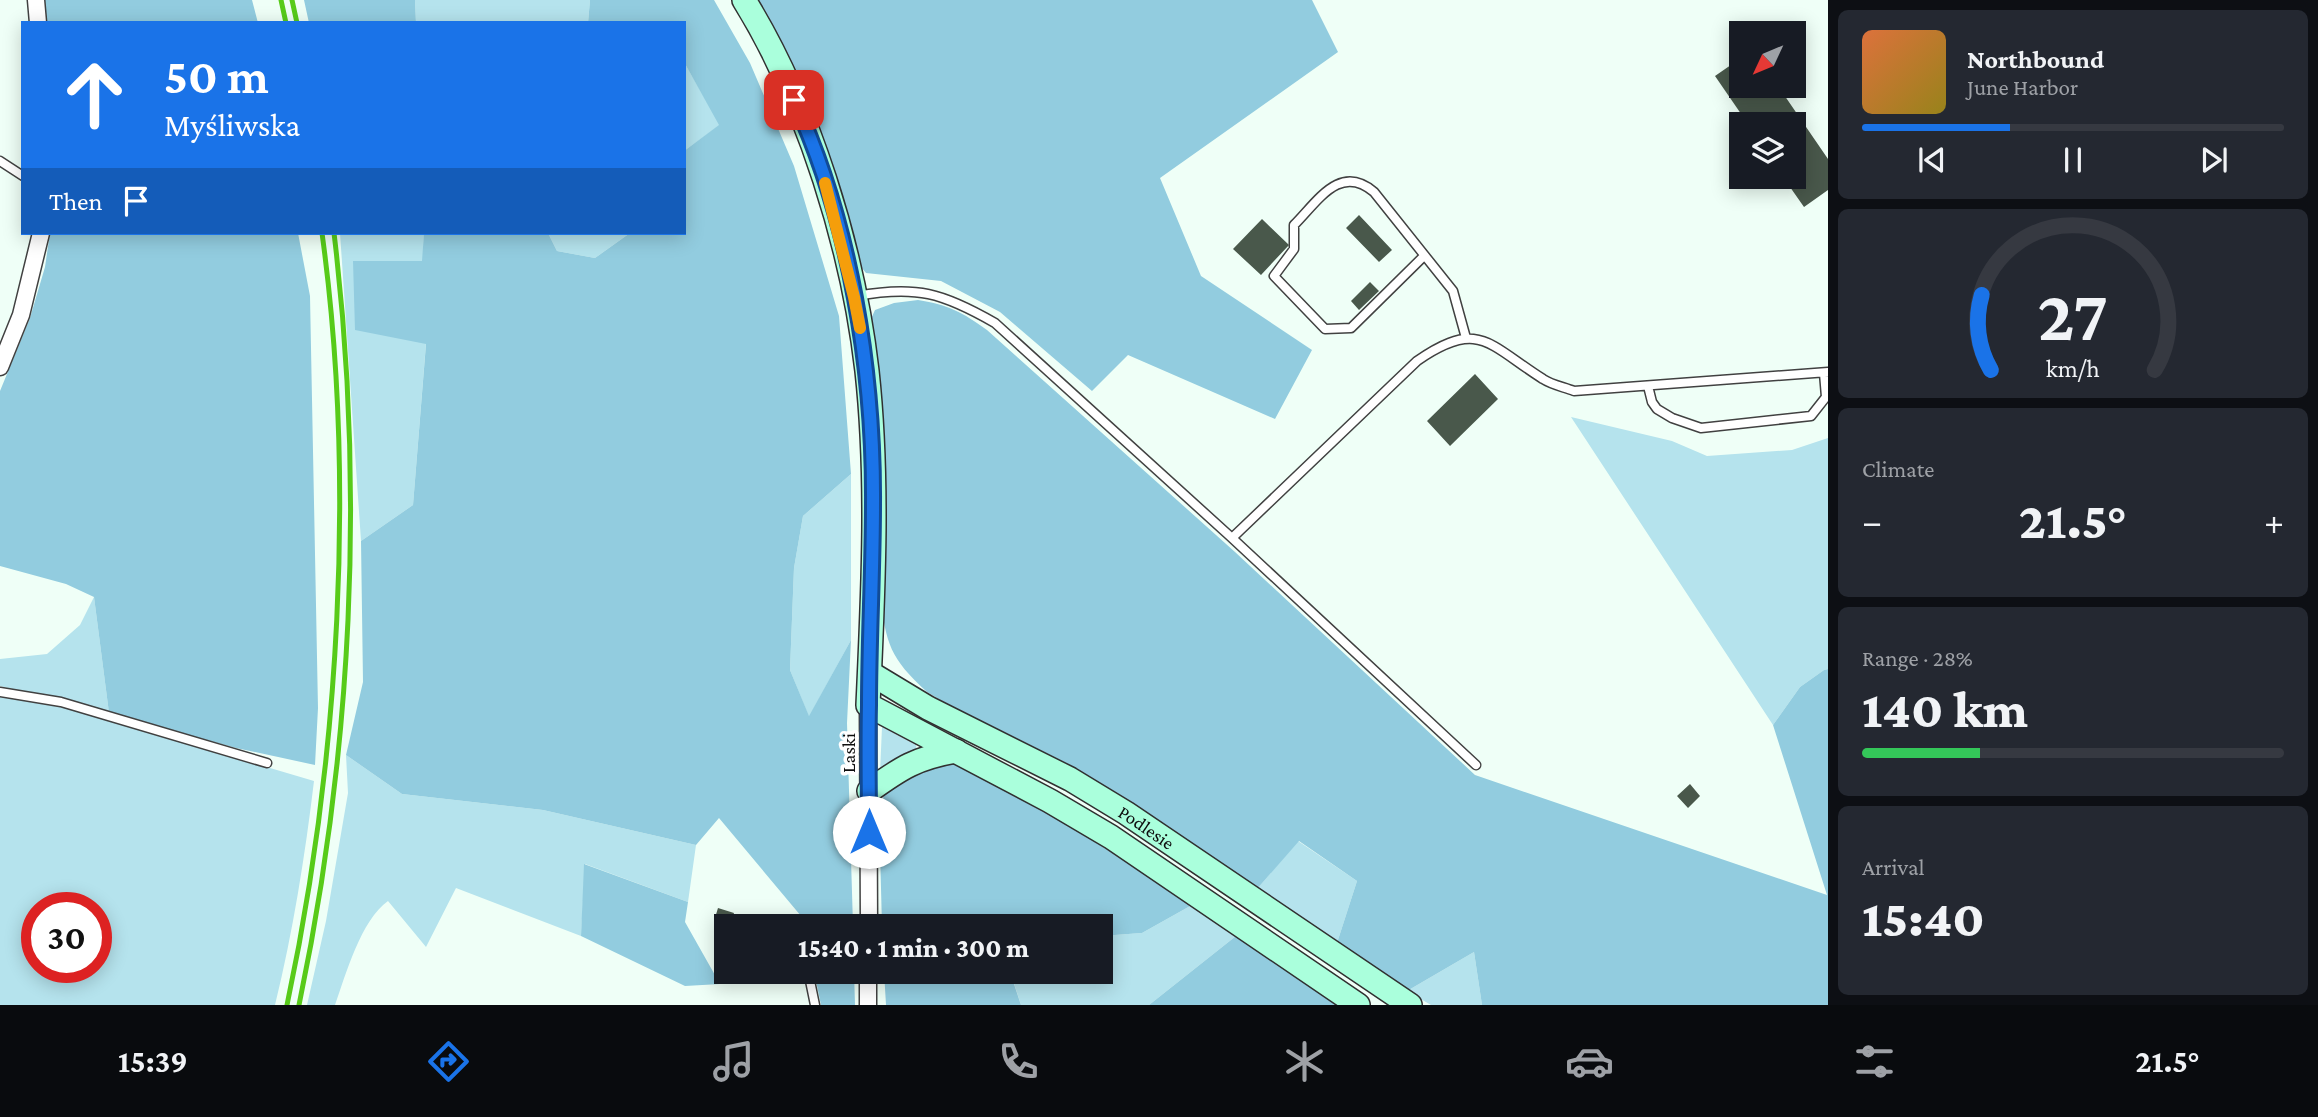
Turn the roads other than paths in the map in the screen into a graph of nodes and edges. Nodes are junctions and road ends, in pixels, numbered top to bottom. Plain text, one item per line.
1 (36, 0) edge
2 (744, 0) edge
3 (38, 21) edge
4 (0, 161) edge
5 (21, 175) edge
6 (41, 235) edge
7 (1424, 256) junction
8 (854, 297) junction
9 (1466, 338) junction
10 (0, 367) edge
11 (1826, 372) edge
12 (1648, 386) junction
13 (1232, 538) junction
14 (870, 673) junction
15 (0, 692) edge
16 (869, 705) junction
17 (928, 708) junction
18 (918, 732) junction
19 (956, 751) junction
20 (267, 763) dead end
21 (1476, 765) dead end
22 (869, 791) junction
23 (869, 914) edge
24 (811, 984) edge
25 (868, 984) edge
26 (815, 1005) edge
27 (868, 1005) edge
28 (1358, 1005) edge
29 (1410, 1005) edge

1 - 3 street
2 - 8 street
4 - 5 lane
6 - 10 street
7 - 7 lane
7 - 9 lane
8 - 13 lane
8 - 14 street
9 - 12 lane
9 - 13 lane
11 - 12 lane
11 - 12 lane
13 - 21 lane
14 - 16 street
14 - 17 street, Podlesie
15 - 20 lane
16 - 18 street, Podlesie
16 - 22 street, Laski
17 - 18 street
17 - 29 street, Podlesie
18 - 19 street, Podlesie
19 - 22 street
19 - 28 street, Podlesie
22 - 23 street, Laski
24 - 26 lane
25 - 27 street

